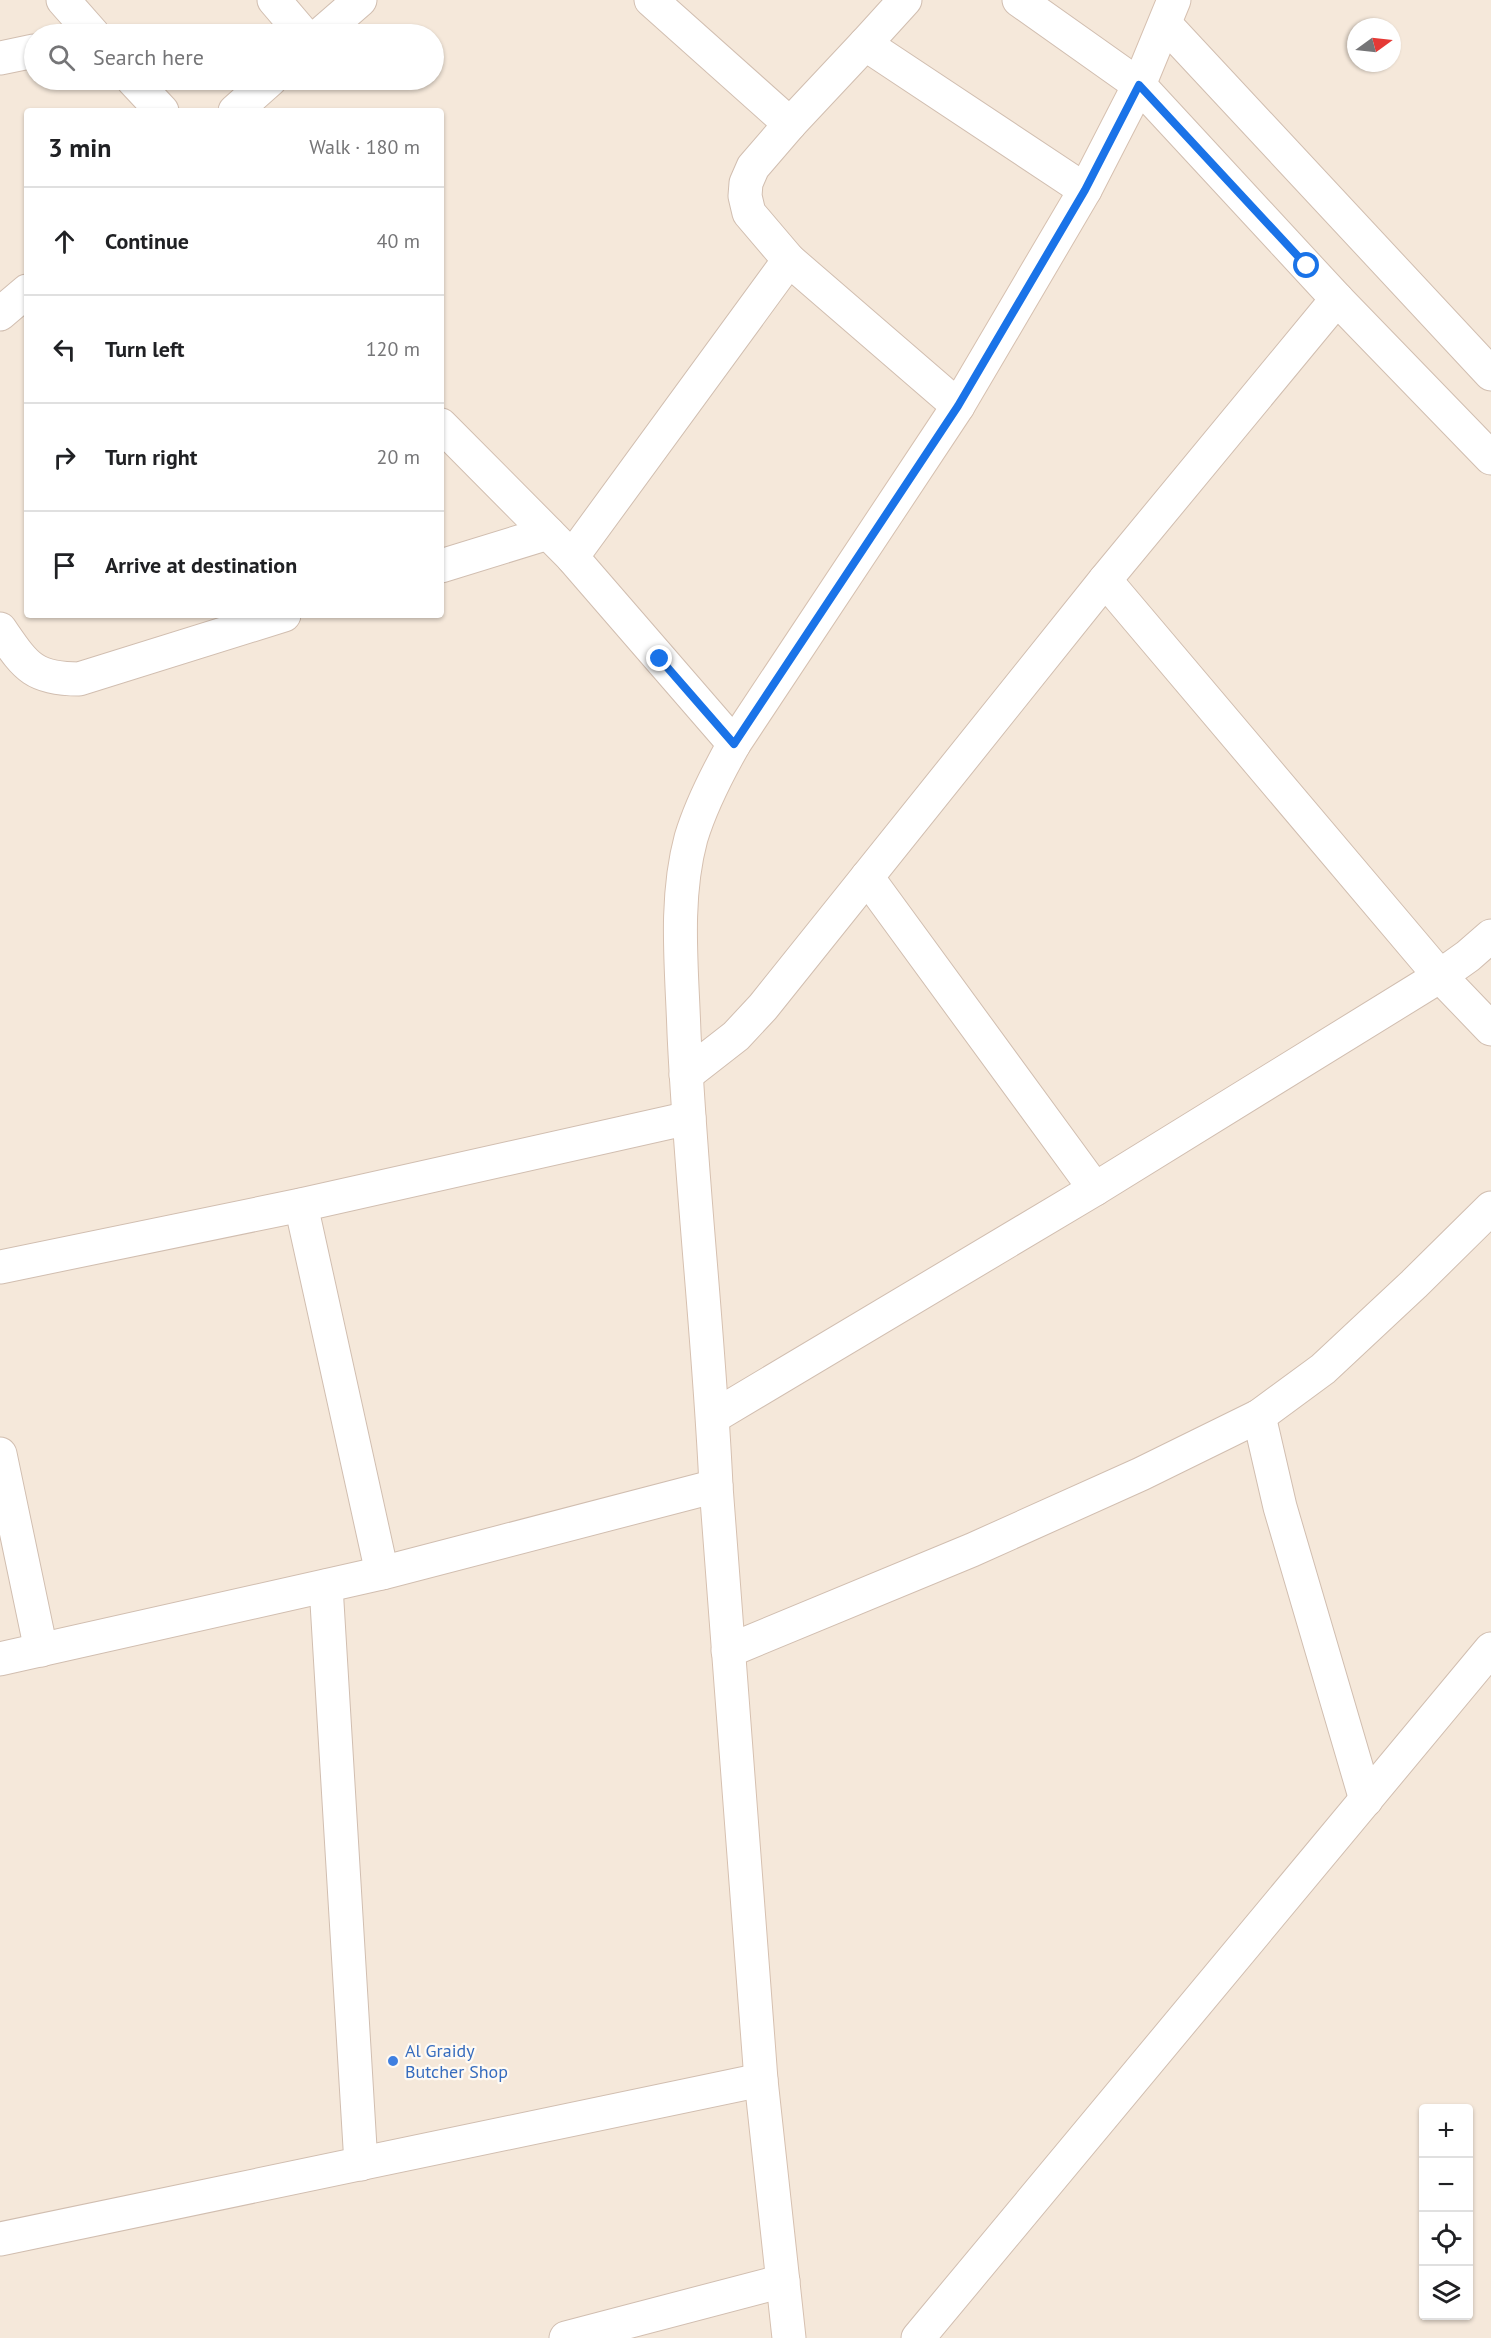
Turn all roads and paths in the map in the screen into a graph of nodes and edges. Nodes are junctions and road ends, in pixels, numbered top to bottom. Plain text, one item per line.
1 (63, 0) edge
2 (274, 0) edge
3 (360, 0) edge
4 (651, 0) edge
5 (905, 0) edge
6 (1019, 0) edge
7 (1169, 12) edge
8 (84, 24) edge
9 (294, 24) edge
10 (332, 24) edge
11 (865, 44) junction
12 (24, 53) edge
13 (0, 58) edge
14 (1139, 85) junction
15 (142, 90) edge
16 (259, 90) edge
17 (159, 108) edge
18 (238, 108) edge
19 (790, 124) junction
20 (1085, 190) junction
21 (789, 260) junction
22 (24, 294) edge
23 (1337, 299) junction
24 (0, 314) edge
25 (1491, 374) edge
26 (958, 406) junction
27 (444, 428) edge
28 (1491, 458) edge
29 (548, 533) junction
30 (572, 557) junction
31 (444, 565) edge
32 (1105, 580) junction
33 (274, 618) edge
34 (0, 629) edge
35 (734, 744) junction
36 (867, 877) junction
37 (1491, 936) edge
38 (1440, 976) junction
39 (1491, 1029) edge
40 (686, 1075) junction
41 (689, 1118) junction
42 (1095, 1189) junction
43 (302, 1205) junction
44 (1491, 1208) edge
45 (0, 1267) edge
46 (1259, 1416) junction
47 (713, 1417) junction
48 (0, 1454) edge
49 (716, 1486) junction
50 (382, 1573) junction
51 (326, 1586) junction
52 (1491, 1649) edge
53 (41, 1650) junction
54 (728, 1652) junction
55 (0, 1659) edge
56 (1366, 1800) junction
57 (761, 2080) junction
58 (361, 2164) junction
59 (0, 2239) edge
60 (783, 2281) junction
61 (566, 2338) edge
62 (789, 2338) edge
63 (918, 2338) edge

1 - 8 street
2 - 9 street
3 - 10 street
4 - 19 street
5 - 11 street
6 - 14 street
7 - 14 street
7 - 25 street
11 - 19 street
11 - 20 street
12 - 13 street
14 - 20 street
14 - 23 street
15 - 17 street
16 - 18 street
19 - 21 street
20 - 26 street
21 - 26 street
21 - 30 street
22 - 24 street
23 - 28 street
23 - 32 street
26 - 35 street
27 - 29 street
29 - 30 street
29 - 31 street
30 - 35 street
32 - 36 street
32 - 38 street
33 - 34 street
35 - 40 street
36 - 40 street
36 - 42 street
37 - 38 street
38 - 39 street
38 - 42 street
40 - 41 street
41 - 43 street
41 - 47 street
42 - 47 street
43 - 45 street
43 - 50 street
44 - 46 street
46 - 54 street
46 - 56 street
47 - 49 street
48 - 53 street
49 - 50 street
49 - 54 street
50 - 51 street
51 - 53 street
51 - 58 street
52 - 56 street
53 - 55 street
54 - 57 street
56 - 63 street
57 - 58 street
57 - 60 street
58 - 59 street
60 - 61 street
60 - 62 street

